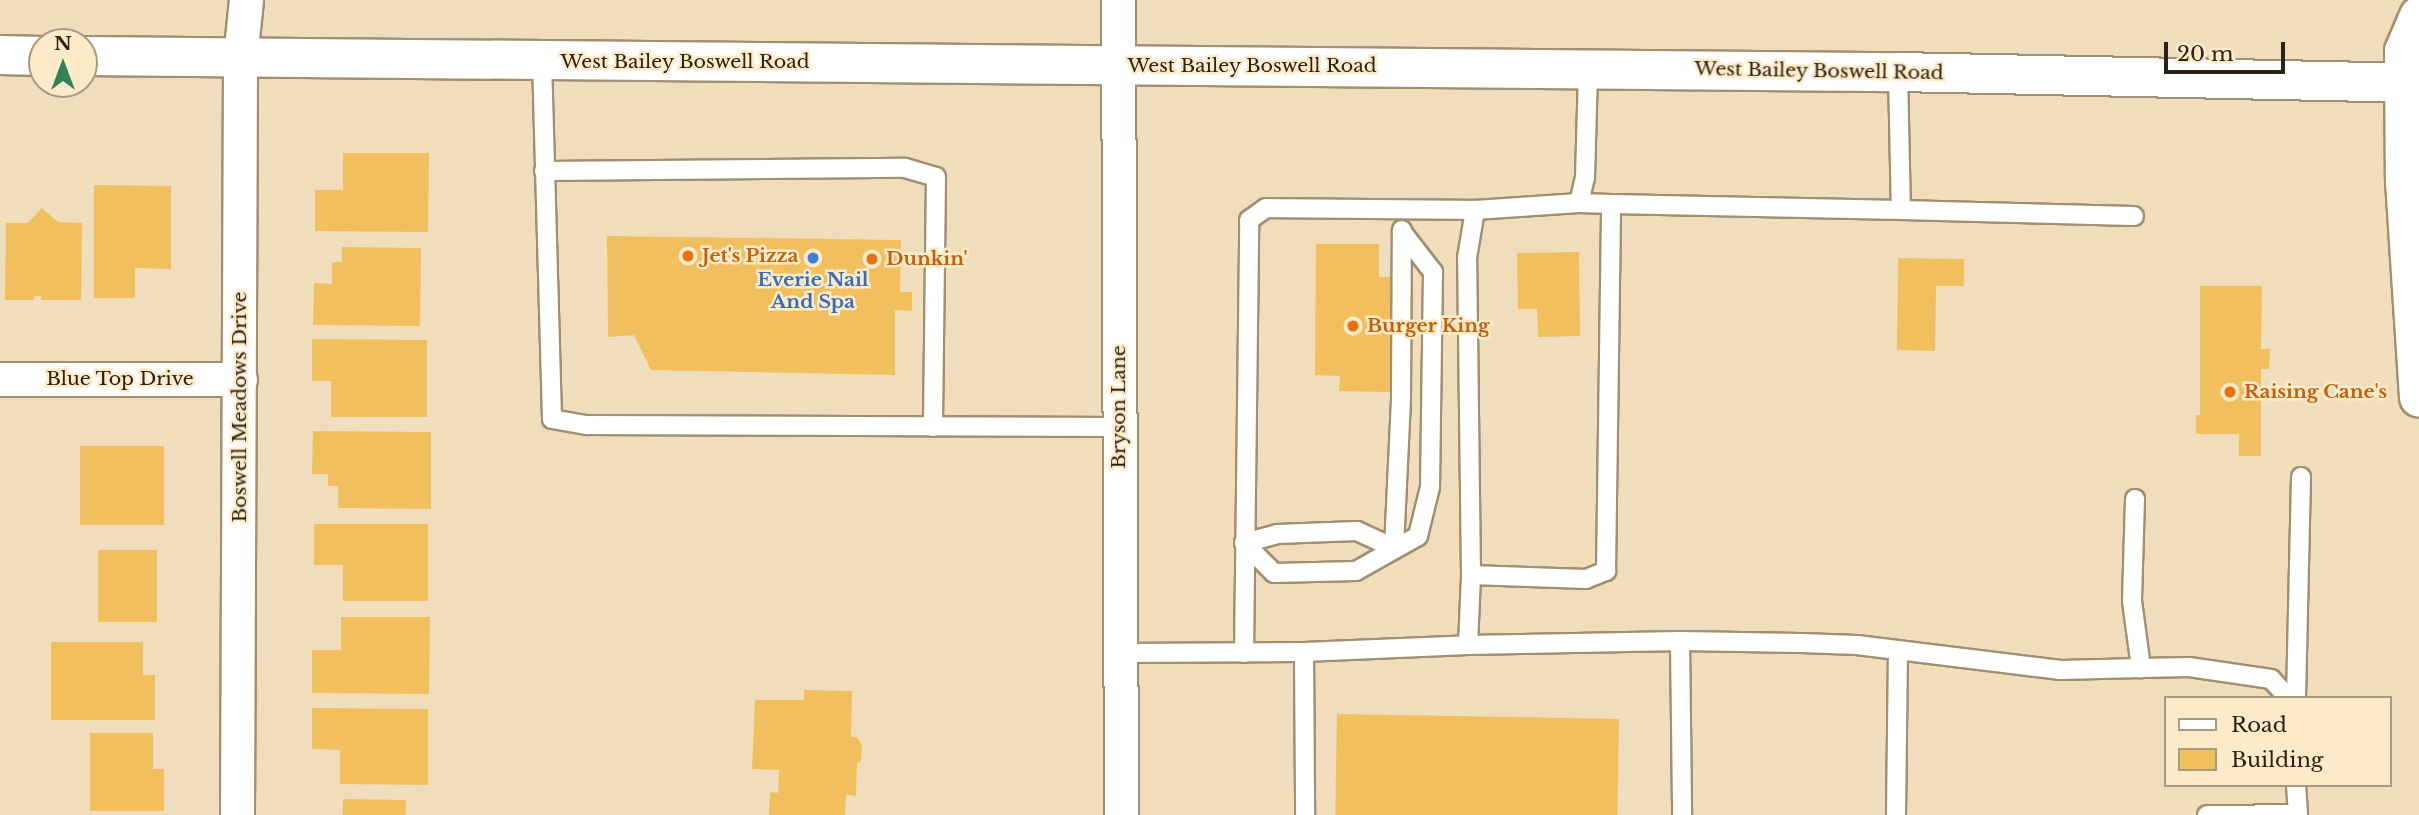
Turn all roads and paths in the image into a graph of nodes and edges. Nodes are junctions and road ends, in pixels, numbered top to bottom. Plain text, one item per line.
1 (246, 0) edge
2 (1118, 0) edge
3 (2419, 16) edge
4 (0, 55) edge
5 (28, 56) edge
6 (98, 56) edge
7 (240, 58) junction
8 (542, 60) junction
9 (1120, 65) junction
10 (1588, 69) junction
11 (1898, 72) junction
12 (2411, 83) edge
13 (544, 171) junction
14 (1579, 203) junction
15 (1611, 204) junction
16 (1402, 210) junction
17 (1475, 210) junction
18 (1901, 210) junction
19 (2134, 216) dead end
20 (1402, 232) junction
21 (0, 379) edge
22 (240, 379) junction
23 (2419, 398) edge
24 (933, 427) junction
25 (1118, 428) junction
26 (2301, 477) dead end
27 (2135, 499) dead end
28 (1244, 543) junction
29 (1394, 548) junction
30 (1471, 575) junction
31 (1680, 641) junction
32 (1468, 645) junction
33 (1898, 651) junction
34 (1304, 652) junction
35 (1121, 653) junction
36 (1244, 653) junction
37 (2141, 668) junction
38 (2287, 696) edge
39 (2296, 696) edge
40 (2297, 787) edge
41 (2298, 814) edge
42 (237, 815) edge
43 (1121, 815) edge
44 (1305, 815) edge
45 (1682, 815) edge
46 (1896, 815) edge
47 (2207, 815) edge

1 - 7 street, Boswell Meadows Drive
2 - 9 street, Bryson Lane
3 - 12 main road
4 - 5 main road
6 - 7 main road, West Bailey Boswell Road
7 - 8 main road, West Bailey Boswell Road
7 - 22 street, Boswell Meadows Drive
8 - 9 main road, West Bailey Boswell Road
8 - 13 lane
9 - 10 main road, West Bailey Boswell Road
9 - 25 street, Bryson Lane
10 - 11 main road, West Bailey Boswell Road
10 - 14 lane
11 - 12 main road, West Bailey Boswell Road
11 - 18 lane
12 - 23 main road
13 - 24 lane
13 - 24 lane
14 - 15 lane
14 - 17 lane
15 - 18 lane
15 - 30 lane
16 - 17 lane
16 - 20 lane
16 - 28 lane
17 - 30 lane
18 - 19 lane
20 - 29 lane
20 - 29 lane
21 - 22 street, Blue Top Drive
22 - 42 street, Boswell Meadows Drive
24 - 25 lane
25 - 35 street, Bryson Lane
26 - 39 lane
27 - 37 lane
28 - 29 lane
28 - 29 lane
28 - 36 lane
30 - 32 lane
31 - 32 lane
31 - 33 lane
31 - 45 lane
32 - 34 lane
33 - 37 lane
33 - 46 lane
34 - 36 lane
34 - 44 lane
35 - 36 lane
35 - 43 street, Bryson Lane
37 - 38 lane
40 - 41 lane
41 - 47 lane

